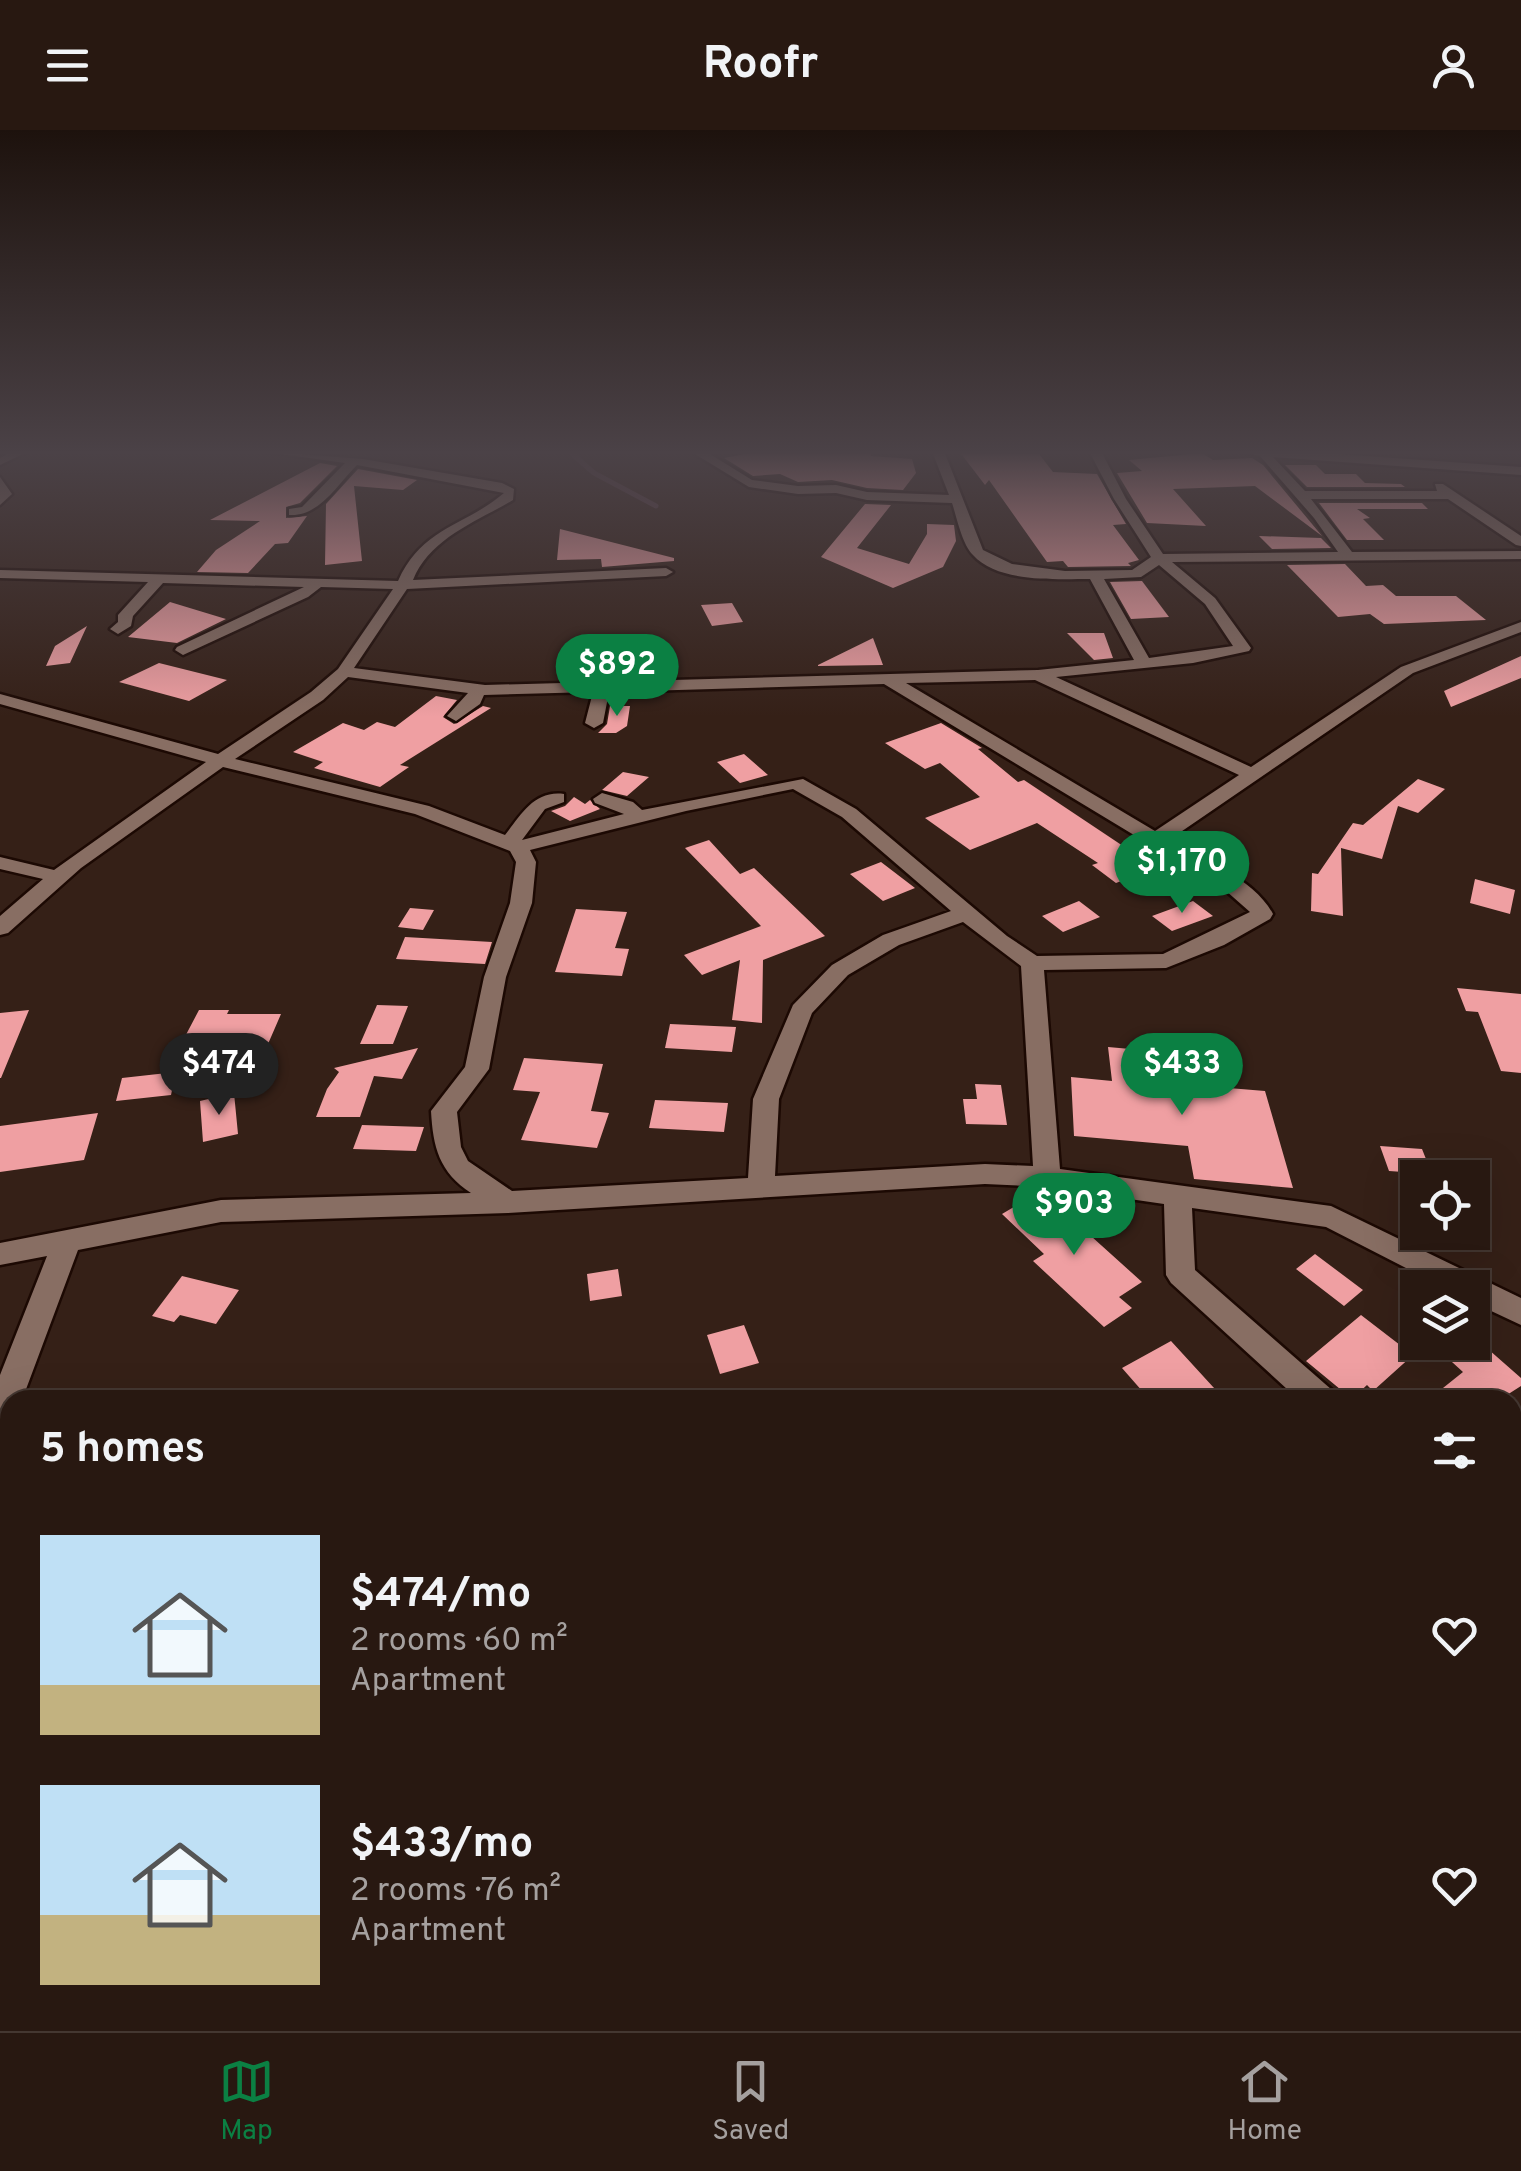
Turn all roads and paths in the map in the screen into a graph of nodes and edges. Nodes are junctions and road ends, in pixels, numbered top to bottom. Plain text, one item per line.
1 (435, 540) edge
2 (972, 540) edge
3 (1146, 540) edge
4 (1336, 540) edge
5 (1347, 554) junction
6 (1521, 555) edge
7 (1159, 558) junction
8 (666, 572) dead end
9 (0, 574) edge
10 (1094, 574) junction
11 (160, 578) junction
12 (316, 584) junction
13 (401, 586) junction
14 (1521, 627) edge
15 (118, 630) dead end
16 (183, 650) dead end
17 (1144, 661) junction
18 (344, 672) junction
19 (1038, 676) junction
20 (890, 680) junction
21 (602, 687) junction
22 (477, 690) junction
23 (0, 699) edge
24 (456, 716) dead end
25 (594, 722) dead end
26 (222, 761) junction
27 (1254, 776) junction
28 (556, 798) dead end
29 (602, 799) dead end
30 (638, 816) junction
31 (1157, 838) junction
32 (513, 845) junction
33 (0, 863) edge
34 (54, 876) junction
35 (966, 913) junction
36 (0, 928) edge
37 (1032, 962) junction
38 (1047, 1177) junction
39 (761, 1187) junction
40 (1178, 1196) junction
41 (508, 1202) junction
42 (68, 1240) junction
43 (0, 1254) edge
44 (1521, 1312) edge
45 (10, 1390) edge
46 (1310, 1390) edge

1 - 13 street
2 - 10 street
3 - 7 street
4 - 5 street
5 - 6 street
5 - 7 street
7 - 10 street
7 - 17 street
8 - 13 street
9 - 11 street
10 - 17 street
11 - 12 street
11 - 15 street
12 - 13 street
12 - 16 street
13 - 18 street
14 - 27 street
17 - 19 street
18 - 22 street
18 - 26 street
19 - 20 street
19 - 27 street
20 - 21 street
20 - 31 street
21 - 22 street
21 - 25 street
22 - 24 street
23 - 26 street
26 - 32 street
26 - 34 street
27 - 31 street
28 - 32 street
29 - 30 street
30 - 32 street
30 - 35 street
31 - 37 street
32 - 41 street
33 - 34 street
34 - 36 street
35 - 37 street
35 - 39 street
37 - 38 street
38 - 39 street
38 - 40 street
39 - 41 street
40 - 44 street
40 - 46 street
41 - 42 street
42 - 43 street
42 - 45 street

